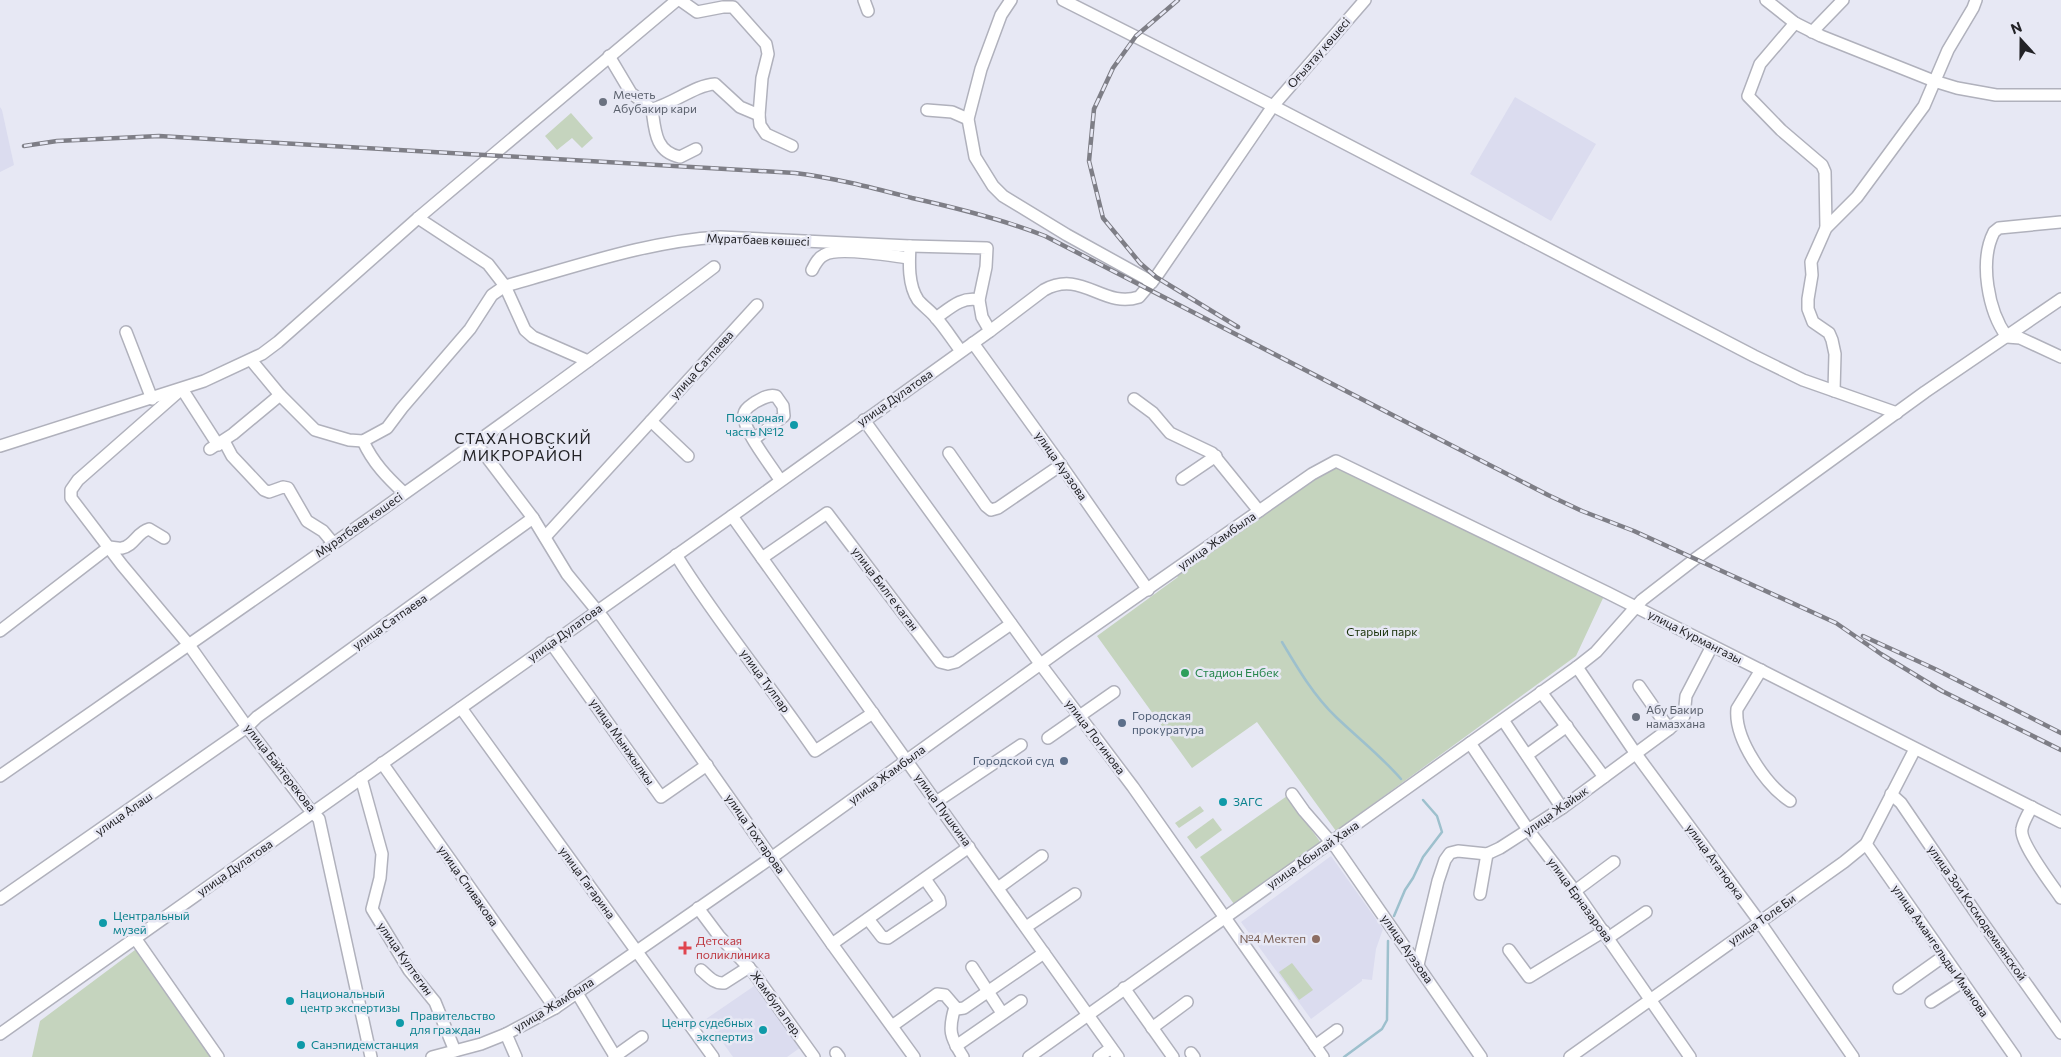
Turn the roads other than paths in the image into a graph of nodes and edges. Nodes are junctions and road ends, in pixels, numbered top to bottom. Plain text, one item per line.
1 (679, 0) edge
2 (1011, 0) edge
3 (1063, 0) edge
4 (1365, 0) edge
5 (1766, 0) edge
6 (1843, 0) edge
7 (1976, 0) edge
8 (1795, 22) junction
9 (1812, 32) junction
10 (609, 56) junction
11 (1934, 81) junction
12 (2061, 95) edge
13 (1273, 106) junction
14 (652, 109) junction
15 (926, 110) dead end
16 (759, 115) junction
17 (968, 118) junction
18 (792, 146) dead end
19 (696, 148) dead end
20 (418, 218) junction
21 (2061, 222) edge
22 (1826, 228) junction
23 (910, 252) junction
24 (714, 267) dead end
25 (812, 270) dead end
26 (1152, 282) junction
27 (505, 286) junction
28 (1142, 294) joint
29 (2061, 299) edge
30 (979, 300) junction
31 (757, 305) dead end
32 (936, 318) junction
33 (990, 331) junction
34 (126, 332) dead end
35 (2007, 337) junction
36 (973, 342) junction
37 (961, 351) junction
38 (2061, 358) edge
39 (251, 360) junction
40 (588, 362) junction
41 (182, 389) junction
42 (1834, 391) junction
43 (280, 395) junction
44 (152, 399) junction
45 (1134, 399) dead end
46 (1897, 413) junction
47 (864, 420) junction
48 (651, 421) junction
49 (754, 439) dead end
50 (363, 441) junction
51 (476, 442) junction
52 (217, 445) junction
53 (0, 446) edge
54 (949, 453) dead end
55 (688, 456) dead end
56 (1216, 456) junction
57 (1327, 464) joint
58 (1062, 465) junction
59 (1182, 479) dead end
60 (780, 480) junction
61 (404, 493) junction
62 (1259, 512) junction
63 (732, 516) junction
64 (533, 518) junction
65 (545, 537) junction
66 (164, 538) dead end
67 (334, 543) junction
68 (110, 547) junction
69 (676, 555) junction
70 (762, 558) junction
71 (1148, 590) junction
72 (1635, 607) junction
73 (596, 610) junction
74 (1011, 624) junction
75 (0, 631) edge
76 (551, 643) junction
77 (189, 645) junction
78 (1712, 646) junction
79 (1041, 665) junction
80 (1576, 667) junction
81 (1761, 670) junction
82 (1639, 686) dead end
83 (1114, 692) dead end
84 (1541, 692) junction
85 (461, 708) junction
86 (873, 713) junction
87 (1079, 716) junction
88 (1503, 720) junction
89 (1567, 726) junction
90 (247, 727) junction
91 (1669, 729) junction
92 (1048, 738) dead end
93 (1470, 743) junction
94 (1020, 745) dead end
95 (1915, 749) junction
96 (1527, 754) junction
97 (1636, 754) junction
98 (907, 760) junction
99 (382, 763) junction
100 (707, 765) junction
101 (0, 776) edge
102 (1604, 777) junction
103 (362, 778) junction
104 (1292, 794) dead end
105 (1892, 794) junction
106 (1790, 801) dead end
107 (936, 802) junction
108 (2032, 807) junction
109 (1562, 808) junction
110 (314, 812) junction
111 (2061, 822) edge
112 (1529, 831) junction
113 (1331, 843) junction
114 (1866, 844) junction
115 (969, 847) junction
116 (1487, 854) junction
117 (1042, 856) dead end
118 (771, 858) junction
119 (1614, 862) dead end
120 (925, 879) junction
121 (998, 888) junction
122 (1575, 891) junction
123 (1075, 894) dead end
124 (1480, 894) dead end
125 (2061, 898) edge
126 (0, 899) edge
127 (698, 908) junction
128 (1646, 912) dead end
129 (1224, 918) junction
130 (868, 919) junction
131 (1759, 921) junction
132 (1026, 927) junction
133 (1606, 935) junction
134 (135, 938) junction
135 (832, 944) junction
136 (1509, 950) dead end
137 (636, 952) junction
138 (1044, 953) junction
139 (1944, 956) junction
140 (1418, 965) junction
141 (749, 967) junction
142 (972, 967) dead end
143 (702, 970) dead end
144 (1962, 982) junction
145 (1124, 988) junction
146 (1899, 988) dead end
147 (989, 991) junction
148 (576, 993) junction
149 (1650, 1000) junction
150 (1021, 1001) dead end
151 (1187, 1002) dead end
152 (1931, 1002) dead end
153 (955, 1007) junction
154 (555, 1008) junction
155 (1002, 1013) junction
156 (1088, 1015) junction
157 (892, 1026) junction
158 (1152, 1028) junction
159 (1337, 1030) dead end
160 (2061, 1033) edge
161 (0, 1034) edge
162 (506, 1034) junction
163 (642, 1037) dead end
164 (956, 1046) junction
165 (1315, 1046) junction
166 (455, 1051) junction
167 (1115, 1052) edge
168 (809, 1055) edge
169 (1578, 1055) edge
170 (615, 1056) edge
171 (218, 1057) edge
172 (371, 1057) edge
173 (432, 1057) edge
174 (516, 1057) edge
175 (713, 1057) edge
176 (914, 1057) edge
177 (963, 1057) edge
178 (1029, 1057) edge
179 (1098, 1057) edge
180 (1173, 1057) edge
181 (1323, 1057) edge
182 (1481, 1057) edge
183 (1690, 1057) edge
184 (1853, 1057) edge
185 (2015, 1057) edge

1 - 10 street
1 - 16 street
2 - 17 street
3 - 13 street
4 - 13 street, Оғызтау көшесі
5 - 8 street
6 - 9 street
7 - 11 street
8 - 9 street
8 - 22 street
9 - 11 street
10 - 14 street
10 - 20 street
11 - 12 street
11 - 22 street
13 - 26 street, Оғызтау көшесі
13 - 42 street
14 - 16 street
14 - 19 street
15 - 17 street
16 - 18 street
17 - 26 street
20 - 27 street
20 - 39 street
21 - 35 street
22 - 42 street
23 - 25 street
23 - 27 street, Мұратбаев көшесі
23 - 30 street, Мұратбаев көшесі
23 - 32 street
24 - 40 street, Мұратбаев көшесі
26 - 28 street, Оғызтау көшесі
27 - 40 street
27 - 50 street
28 - 33 street, улица Дулатова
29 - 35 street, улица Абылай Хана
30 - 32 street
30 - 33 street
31 - 48 street, улица Сатпаева
32 - 37 street
33 - 36 street, улица Дулатова
34 - 44 street
35 - 38 street
35 - 46 street, улица Абылай Хана
36 - 37 street, улица Дулатова
36 - 58 street, улица Ауэзова
37 - 47 street, улица Дулатова
39 - 41 street
39 - 43 street
40 - 51 street, Мұратбаев көшесі
41 - 44 street
41 - 52 street
41 - 68 street, улица Байтерекова
42 - 46 street
43 - 50 street
43 - 52 street
44 - 53 street
45 - 56 street
46 - 72 street, улица Абылай Хана
47 - 60 street, улица Дулатова
47 - 74 street, улица Логинова
48 - 55 street
48 - 65 street, улица Сатпаева
49 - 60 street
50 - 61 street
51 - 61 street, Мұратбаев көшесі
51 - 64 street
52 - 67 street
54 - 58 street
56 - 59 street
56 - 62 street
57 - 62 street, улица Жамбыла
57 - 72 street, улица Курмангазы
58 - 71 street, улица Ауэзова
60 - 63 street, улица Дулатова
61 - 67 street, Мұратбаев көшесі
62 - 71 street, улица Жамбыла
63 - 69 street, улица Дулатова
63 - 70 street, улица Пушкина
64 - 65 street
64 - 90 street, улица Сатпаева
65 - 73 street, улица Тохтарова
66 - 68 street
67 - 77 street, Мұратбаев көшесі
68 - 75 street
68 - 77 street, улица Байтерекова
69 - 73 street, улица Дулатова
69 - 86 street, улица Тулпар
70 - 74 street, улица Билге каган
70 - 86 street, улица Пушкина
71 - 79 street, улица Жамбыла
72 - 78 street, улица Курмангазы
72 - 80 street, улица Абылай Хана
73 - 76 street, улица Дулатова
73 - 100 street, улица Тохтарова
74 - 79 street, улица Логинова
76 - 85 street, улица Дулатова
76 - 100 street, улица Мынжылкы
77 - 90 street, улица Байтерекова
77 - 101 street, Мұратбаев көшесі
78 - 81 street, улица Курмангазы
78 - 91 street, улица Жайык
79 - 87 street, улица Логинова
79 - 98 street, улица Жамбыла
80 - 84 street, улица Абылай Хана
80 - 97 street, улица Ататюрка
81 - 95 street, улица Курмангазы
81 - 106 street
82 - 91 street
83 - 87 street
84 - 88 street, улица Абылай Хана
84 - 89 street
85 - 99 street, улица Дулатова
85 - 137 street, улица Гагарина
86 - 98 street, улица Пушкина
87 - 92 street
87 - 129 street, улица Логинова
88 - 93 street, улица Абылай Хана
88 - 96 street
89 - 96 street
89 - 102 street
90 - 110 street, улица Байтерекова
90 - 126 street, улица Алаш
91 - 97 street, улица Жайык
93 - 112 street, улица Ерназарова
93 - 113 street, улица Абылай Хана
94 - 107 street
95 - 105 street, улица Толе Би
95 - 108 street, улица Курмангазы
96 - 109 street
97 - 102 street, улица Жайык
97 - 131 street, улица Ататюрка
98 - 107 street, улица Пушкина
98 - 118 street, улица Жамбыла
99 - 103 street, улица Дулатова
99 - 154 street, улица Спивакова
100 - 118 street, улица Тохтарова
102 - 109 street, улица Жайык
103 - 110 street, улица Дулатова
103 - 166 street, улица Култегин
104 - 113 street, улица Ауэзова
105 - 114 street, улица Толе Би
105 - 160 street, улица Зои Космодемьянской
107 - 115 street, улица Пушкина
108 - 111 street, улица Курмангазы
108 - 125 street
109 - 112 street, улица Жайык
110 - 134 street, улица Дулатова
110 - 172 street, улица Байтерекова
112 - 116 street, улица Жайык
112 - 122 street, улица Ерназарова
113 - 129 street, улица Абылай Хана
113 - 140 street, улица Ауэзова
114 - 131 street, улица Толе Би
114 - 139 street, улица Амангельды Иманова
115 - 120 street
115 - 121 street, улица Пушкина
116 - 124 street
116 - 140 street
117 - 121 street
118 - 127 street, улица Жамбыла
118 - 135 street, улица Тохтарова
119 - 122 street
120 - 130 street
120 - 130 street
121 - 132 street, улица Пушкина
122 - 133 street, улица Ерназарова
123 - 132 street
127 - 137 street, улица Жамбыла
127 - 141 street, Жамбула пер.
128 - 133 street
129 - 145 street, улица Абылай Хана
129 - 165 street, улица Логинова
130 - 135 street
131 - 149 street, улица Толе Би
131 - 184 street, улица Ататюрка
132 - 138 street, улица Пушкина
133 - 136 street
133 - 149 street, улица Ерназарова
134 - 161 street, улица Дулатова
134 - 171 street
135 - 157 street, улица Тохтарова
137 - 148 street, улица Жамбыла
137 - 175 street, улица Гагарина
138 - 147 street
138 - 156 street, улица Пушкина
139 - 144 street, улица Амангельды Иманова
139 - 146 street
140 - 182 street, улица Ауэзова
141 - 143 street
141 - 168 street, Жамбула пер.
142 - 147 street
144 - 152 street
144 - 185 street, улица Амангельды Иманова
145 - 156 street, улица Абылай Хана
145 - 158 street
147 - 153 street
147 - 155 street
148 - 154 street, улица Жамбыла
148 - 170 street
149 - 169 street, улица Толе Би
149 - 183 street, улица Ерназарова
150 - 155 street
151 - 158 street
153 - 157 street
153 - 164 street
154 - 162 street, улица Жамбыла
155 - 164 street
156 - 167 street, улица Пушкина
156 - 178 street, улица Абылай Хана
157 - 176 street, улица Тохтарова
158 - 180 street
159 - 165 street
162 - 166 street, улица Жамбыла
162 - 174 street
163 - 170 street
164 - 177 street
165 - 181 street, улица Логинова
166 - 173 street, улица Жамбыла
167 - 179 street

